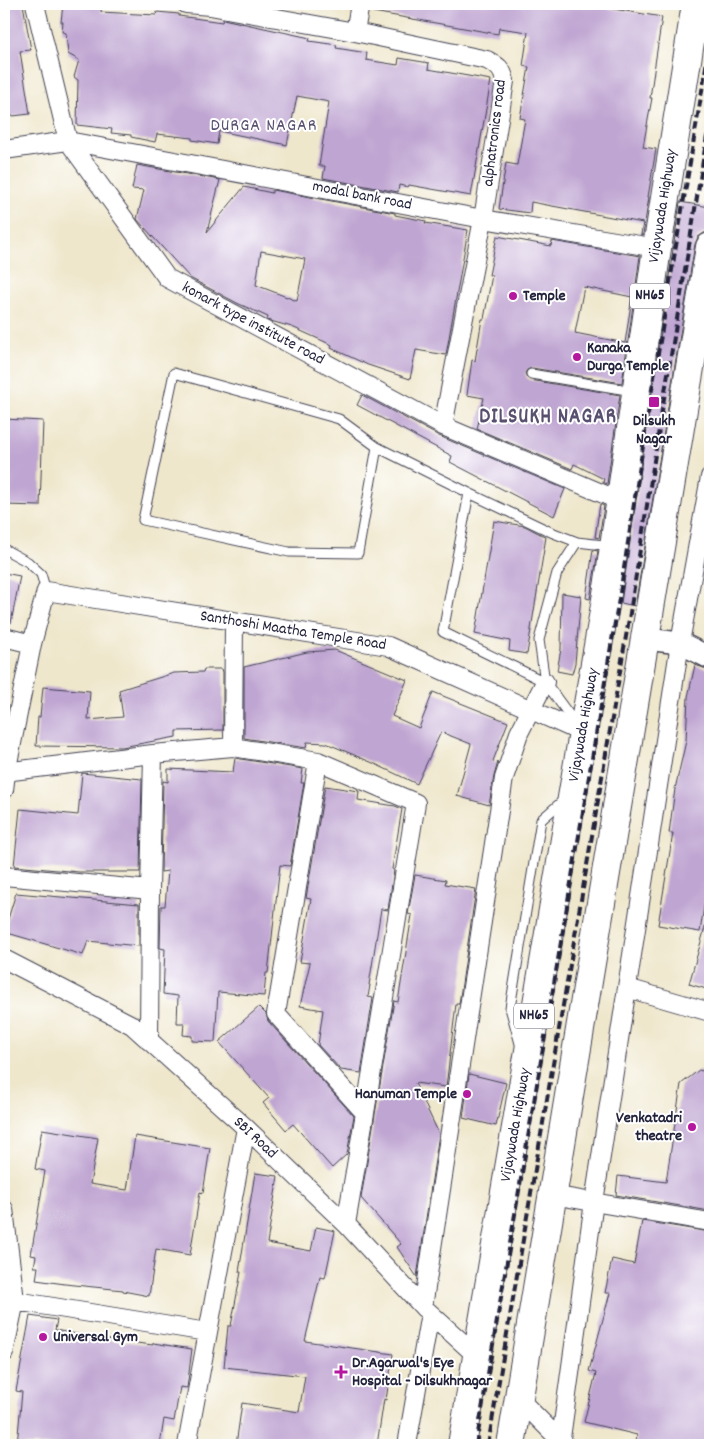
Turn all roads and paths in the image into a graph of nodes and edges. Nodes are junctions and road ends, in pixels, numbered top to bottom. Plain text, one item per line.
1 (35, 4) edge
2 (186, 4) edge
3 (360, 4) edge
4 (696, 4) edge
5 (210, 5) edge
6 (355, 32) junction
7 (68, 141) junction
8 (4, 150) edge
9 (483, 219) junction
10 (710, 247) edge
11 (656, 248) junction
12 (531, 374) dead end
13 (636, 392) junction
14 (443, 426) junction
15 (377, 447) junction
16 (710, 477) edge
17 (469, 493) junction
18 (620, 501) junction
19 (577, 542) junction
20 (613, 546) junction
21 (4, 549) edge
22 (704, 551) edge
23 (46, 591) junction
24 (234, 621) junction
25 (4, 637) edge
26 (646, 638) junction
27 (680, 643) junction
28 (32, 644) junction
29 (710, 658) edge
30 (545, 682) junction
31 (531, 710) junction
32 (582, 733) junction
33 (233, 747) junction
34 (152, 754) junction
35 (318, 761) junction
36 (5, 772) edge
37 (4, 790) edge
38 (4, 876) edge
39 (150, 890) junction
40 (4, 959) edge
41 (627, 988) junction
42 (710, 1012) edge
43 (149, 1041) junction
44 (366, 1113) junction
45 (246, 1128) junction
46 (552, 1195) junction
47 (594, 1202) junction
48 (4, 1209) edge
49 (710, 1222) edge
50 (346, 1224) junction
51 (9, 1300) edge
52 (427, 1310) junction
53 (207, 1332) junction
54 (4, 1352) edge
55 (477, 1356) junction
56 (518, 1398) junction
57 (562, 1444) edge
58 (186, 1445) edge
59 (407, 1445) edge
60 (462, 1445) edge
61 (510, 1445) edge

1 - 7 street, konark type institute road
2 - 5 street, alphatronics road
3 - 6 street
4 - 11 highway, Vijaywada Highway / NH65
5 - 6 street, alphatronics road
6 - 9 street, alphatronics road
7 - 8 street, modal bank road
7 - 9 street, modal bank road
7 - 14 street, konark type institute road
9 - 11 street, modal bank road
9 - 14 street, alphatronics road
10 - 26 highway
11 - 13 highway, Vijaywada Highway / NH65
12 - 13 lane
13 - 18 highway, Vijaywada Highway / NH65
14 - 18 street, konark type institute road
15 - 15 lane
15 - 17 lane
16 - 22 street
17 - 19 lane
17 - 30 lane
18 - 20 highway, Vijaywada Highway / NH65
19 - 20 lane
19 - 30 lane
20 - 32 highway, Vijaywada Highway / NH65
21 - 23 lane
22 - 27 street
23 - 24 street, Santhoshi Maatha Temple Road
23 - 28 street
24 - 31 street, Santhoshi Maatha Temple Road
24 - 33 street
25 - 28 street
26 - 27 street
26 - 46 highway
27 - 29 street
27 - 41 street
28 - 36 street
30 - 31 street
30 - 32 lane
31 - 32 street, Santhoshi Maatha Temple Road
31 - 52 street
32 - 55 highway, Vijaywada Highway / NH65
33 - 34 street
33 - 35 street
34 - 36 street
34 - 39 street
35 - 44 street
35 - 44 street
36 - 37 street
38 - 39 street
39 - 43 street
40 - 43 street, SBI Road
41 - 42 street
41 - 47 street
43 - 45 street, SBI Road
44 - 50 street
45 - 50 street, SBI Road
45 - 53 street
46 - 47 street
46 - 56 highway
47 - 49 street
47 - 57 street
48 - 51 street
50 - 52 street, SBI Road
51 - 53 street
51 - 54 street
52 - 55 street, SBI Road
52 - 59 street
53 - 58 street
55 - 60 highway, Vijaywada Highway / NH65
56 - 57 street
56 - 61 highway

